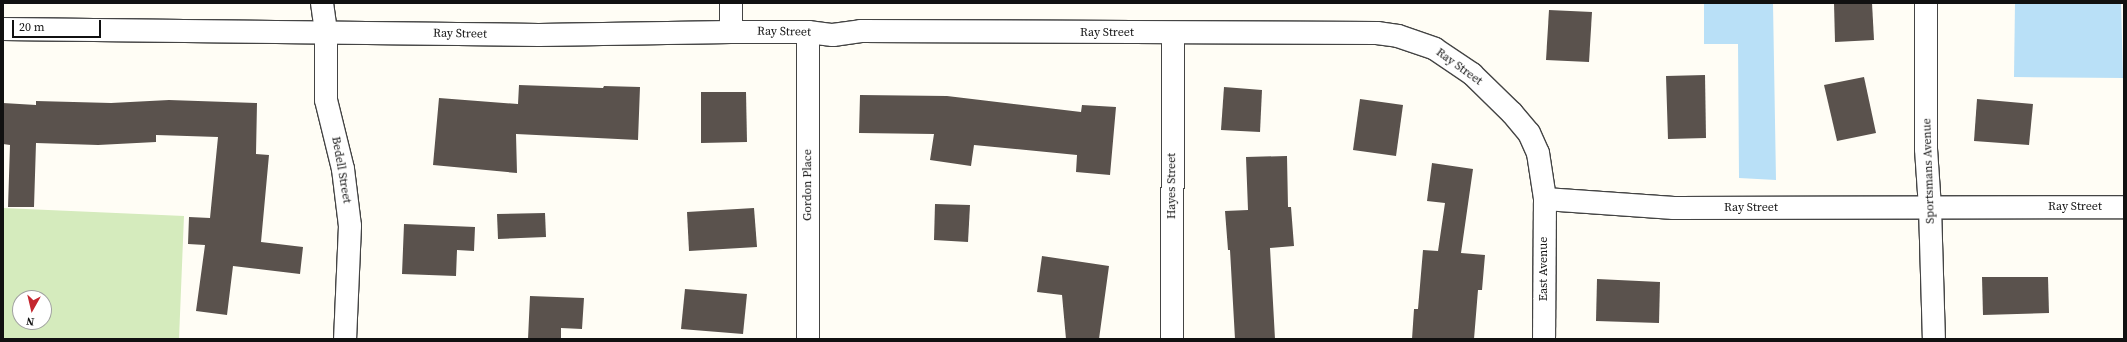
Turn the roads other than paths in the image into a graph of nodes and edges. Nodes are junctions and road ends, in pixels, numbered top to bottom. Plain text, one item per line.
1 (322, 3) edge
2 (732, 3) edge
3 (1926, 3) edge
4 (3, 29) edge
5 (731, 32) junction
6 (808, 32) junction
7 (326, 33) junction
8 (1172, 33) junction
9 (1545, 199) junction
10 (1930, 207) junction
11 (2124, 207) edge
12 (345, 339) edge
13 (808, 339) edge
14 (1172, 339) edge
15 (1544, 339) edge
16 (1934, 339) edge

1 - 7 street, Bedell Street
2 - 5 street
3 - 10 street, Sportsmans Avenue
4 - 7 street, Ray Street
5 - 6 street, Ray Street
5 - 7 street, Ray Street
6 - 8 street, Ray Street
6 - 13 street, Gordon Place
7 - 12 street, Bedell Street
8 - 9 street, Ray Street
8 - 14 street, Hayes Street
9 - 10 street, Ray Street
9 - 15 street, East Avenue
10 - 11 street, Ray Street
10 - 16 street, Sportsmans Avenue

